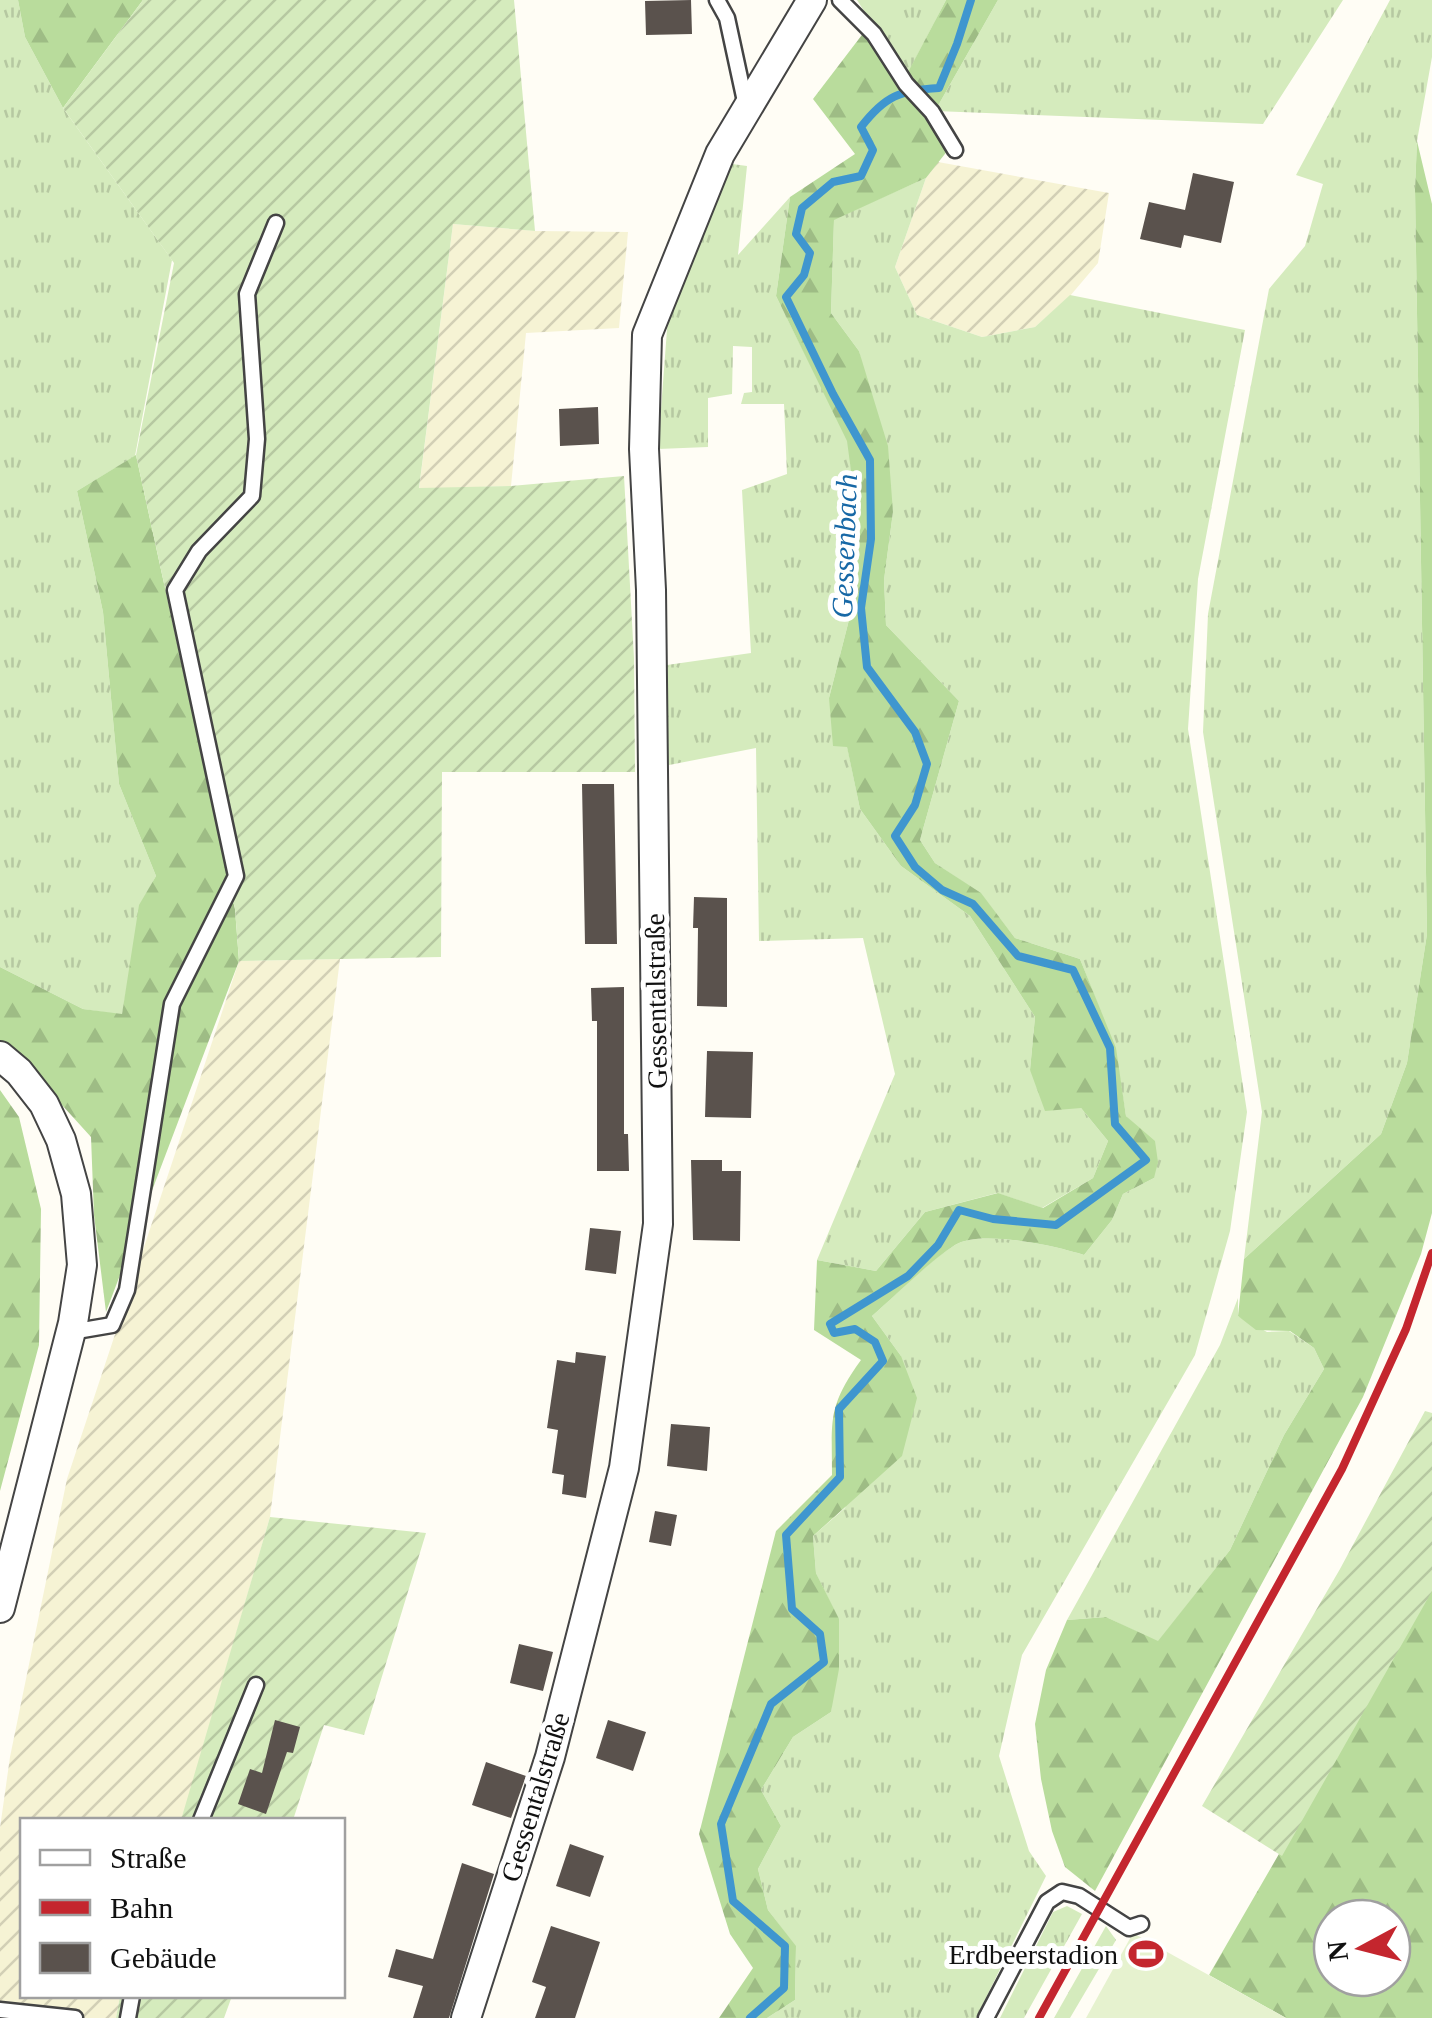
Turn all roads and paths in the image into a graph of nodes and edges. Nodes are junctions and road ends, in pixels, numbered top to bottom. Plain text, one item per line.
1 (717, 0) edge
2 (812, 0) edge
3 (840, 0) edge
4 (748, 111) junction
5 (955, 150) dead end
6 (276, 223) dead end
7 (0, 1056) edge
8 (71, 1332) junction
9 (0, 1608) edge
10 (256, 1685) dead end
11 (201, 1818) edge
12 (1141, 1924) dead end
13 (0, 2010) edge
14 (76, 2018) edge
15 (466, 2018) edge
16 (986, 2018) edge

1 - 4 lane
2 - 4 street, Gessentalstraße
3 - 5 lane
4 - 15 street, Gessentalstraße
6 - 8 lane
7 - 8 street
8 - 9 street
10 - 11 lane
12 - 16 lane
13 - 14 lane

